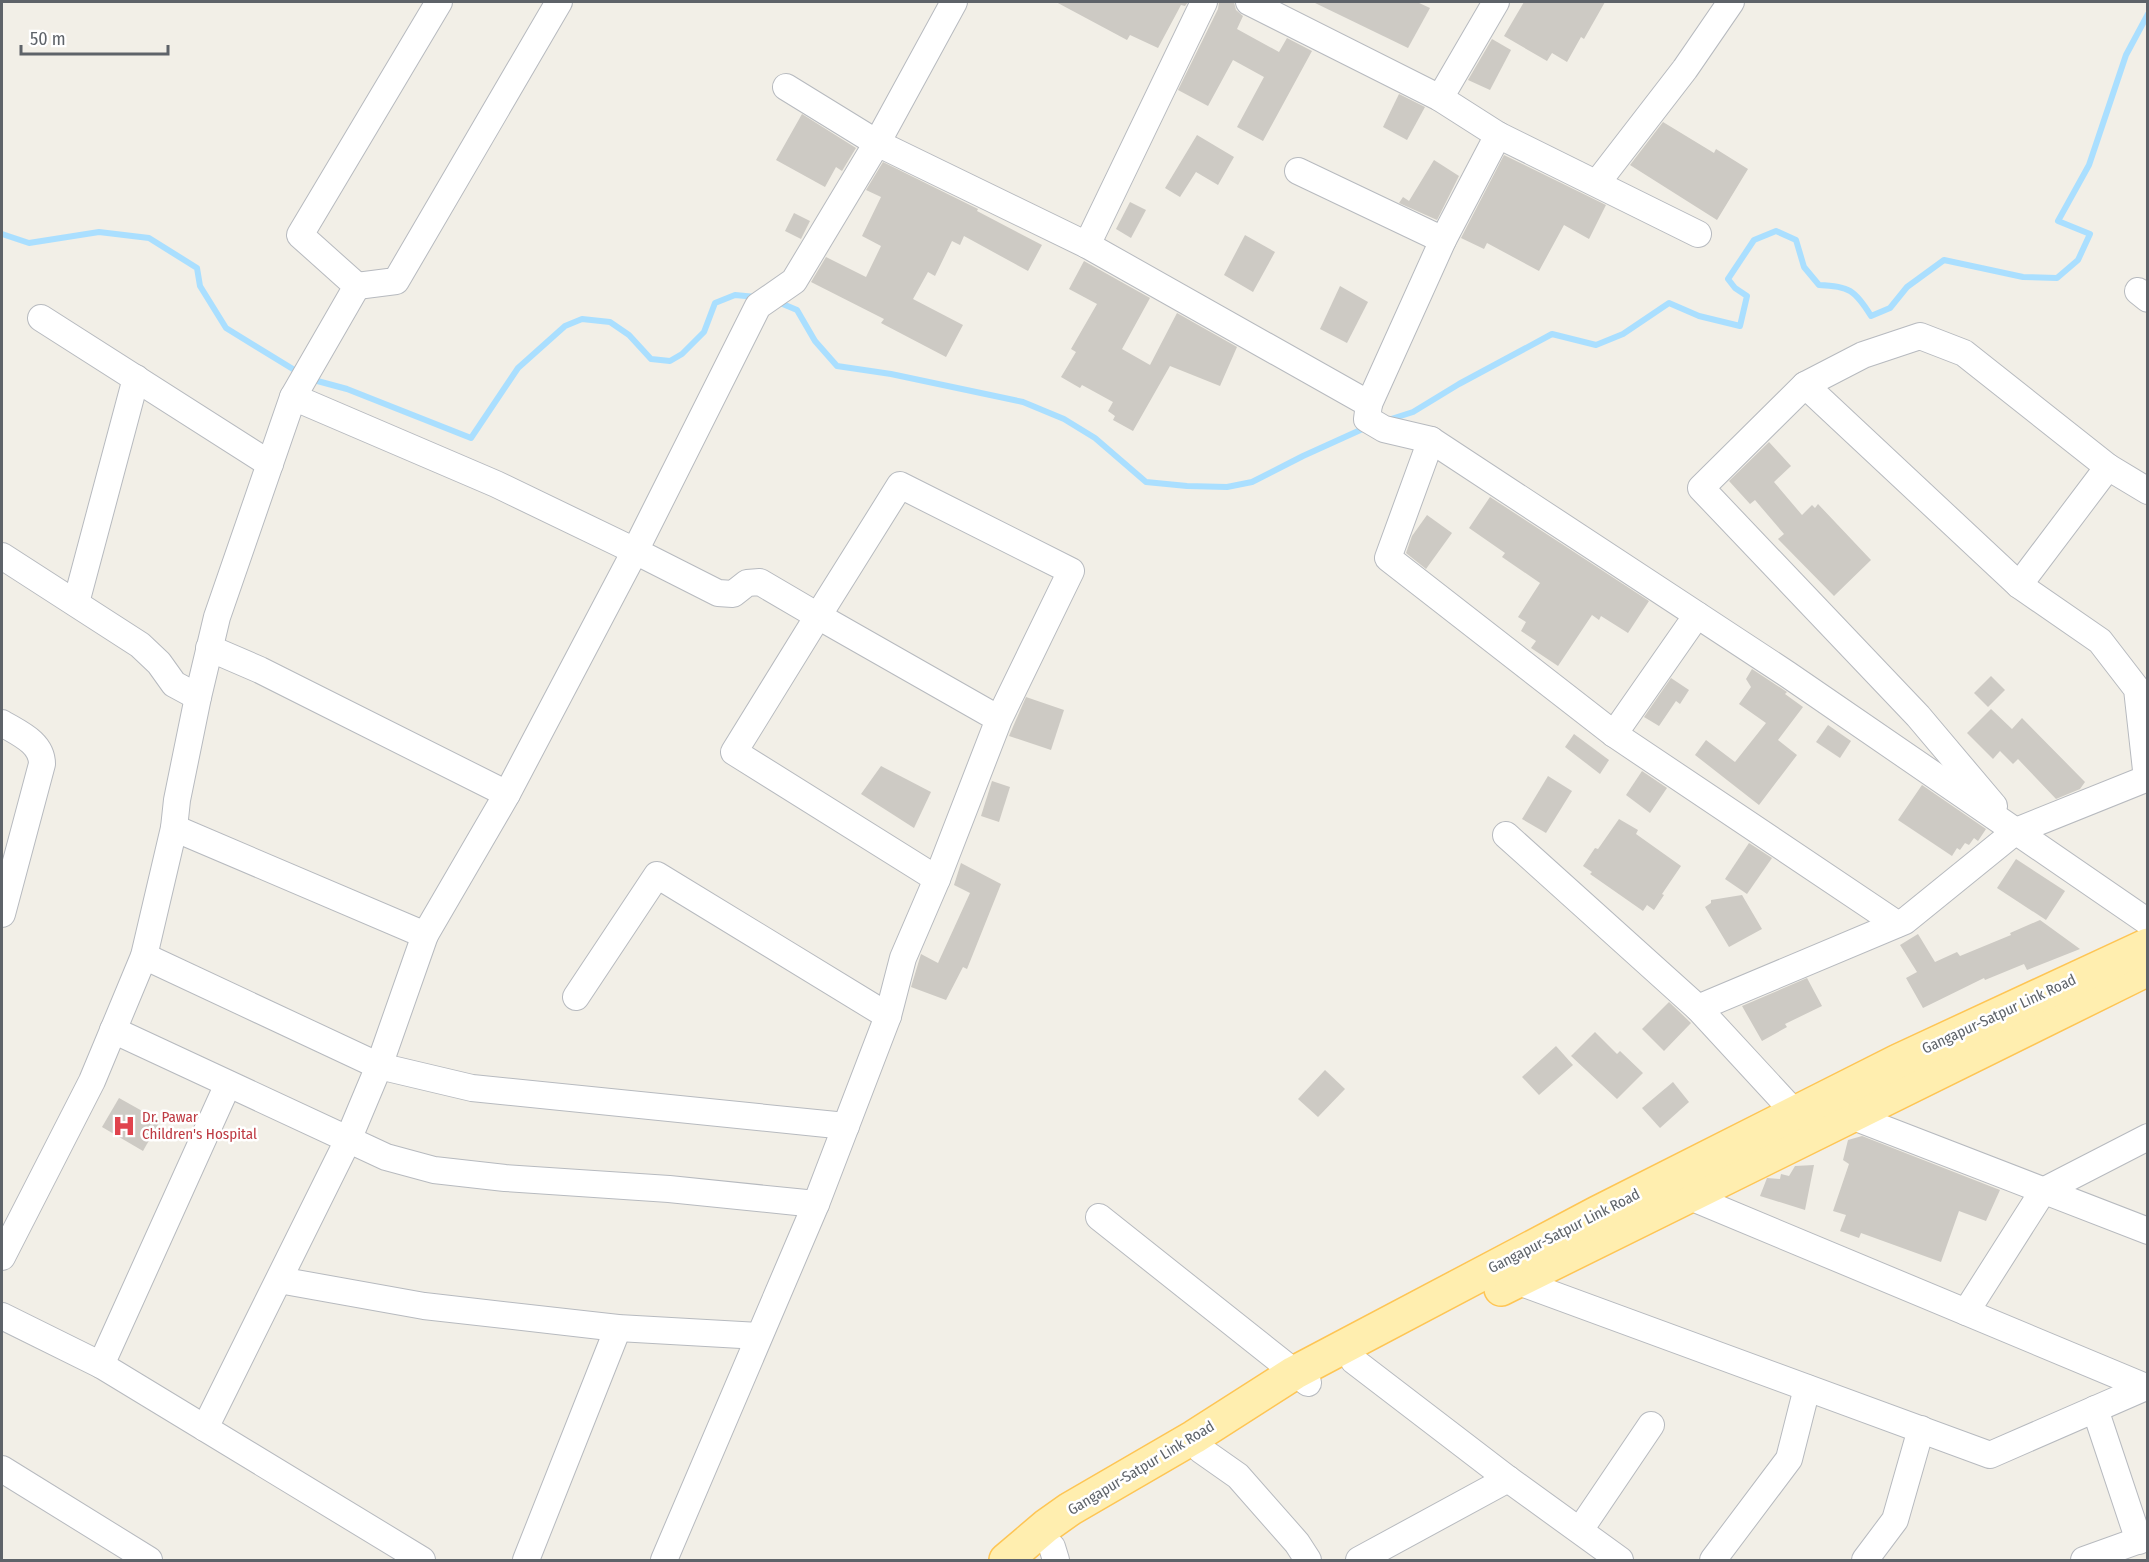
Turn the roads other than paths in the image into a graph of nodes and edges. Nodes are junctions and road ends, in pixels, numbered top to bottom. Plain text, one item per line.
1 (439, 2) edge
2 (559, 2) edge
3 (954, 2) edge
4 (1204, 2) edge
5 (1249, 2) edge
6 (1496, 2) edge
7 (1731, 2) edge
8 (786, 87) dead end
9 (1440, 98) junction
10 (1498, 135) junction
11 (877, 143) junction
12 (1299, 171) dead end
13 (1598, 183) junction
14 (1698, 234) dead end
15 (1443, 240) junction
16 (1087, 244) junction
17 (357, 286) junction
18 (41, 318) dead end
19 (136, 378) junction
20 (301, 383) junction
21 (1805, 385) junction
22 (1373, 417) junction
23 (1431, 440) junction
24 (270, 464) junction
25 (2108, 467) junction
26 (2148, 491) edge
27 (635, 551) junction
28 (2, 556) edge
29 (2019, 585) junction
30 (76, 603) junction
31 (1697, 615) junction
32 (818, 616) junction
33 (209, 648) junction
34 (198, 698) junction
35 (999, 719) junction
36 (2, 723) edge
37 (1614, 734) junction
38 (2147, 779) edge
39 (507, 794) junction
40 (174, 828) junction
41 (2016, 831) junction
42 (1506, 835) dead end
43 (937, 879) junction
44 (2, 914) edge
45 (2148, 922) edge
46 (1898, 924) junction
47 (425, 935) junction
48 (2148, 945) edge
49 (144, 956) junction
50 (2148, 969) edge
51 (576, 997) dead end
52 (1698, 1008) junction
53 (888, 1017) junction
54 (113, 1030) junction
55 (379, 1066) junction
56 (228, 1084) junction
57 (1851, 1116) junction
58 (1802, 1125) junction
59 (846, 1126) junction
60 (2148, 1137) edge
61 (348, 1140) junction
62 (1682, 1185) junction
63 (2043, 1191) junction
64 (816, 1204) junction
65 (1099, 1217) dead end
66 (2148, 1231) edge
67 (2, 1257) edge
68 (279, 1280) junction
69 (1516, 1281) junction
70 (1966, 1312) junction
71 (2, 1316) edge
72 (618, 1328) junction
73 (759, 1336) junction
74 (1354, 1361) junction
75 (101, 1365) junction
76 (1301, 1378) junction
77 (2147, 1387) edge
78 (1807, 1388) junction
79 (2095, 1409) junction
80 (1652, 1425) dead end
81 (206, 1428) junction
82 (1921, 1429) junction
83 (1198, 1443) junction
84 (2, 1469) edge
85 (1508, 1479) junction
86 (1580, 1530) junction
87 (2140, 1546) edge
88 (1048, 1556) edge
89 (149, 1560) edge
90 (422, 1560) edge
91 (526, 1560) edge
92 (664, 1560) edge
93 (1006, 1560) edge
94 (1308, 1560) edge
95 (1359, 1560) edge
96 (1620, 1560) edge
97 (1713, 1560) edge
98 (1865, 1560) edge
99 (2084, 1560) edge

1 - 17 street
2 - 17 street
3 - 11 street
4 - 16 street
5 - 9 street
6 - 9 street
7 - 13 street
8 - 11 street
9 - 10 street
10 - 13 street
10 - 15 street
11 - 16 street
11 - 27 street
12 - 15 street
13 - 14 street
15 - 22 street
16 - 22 street
17 - 20 street
18 - 19 street
19 - 24 street
19 - 30 street
20 - 24 street
20 - 27 street
21 - 25 street
21 - 29 street
21 - 41 street
22 - 23 street
23 - 31 street
23 - 37 street
24 - 33 street
25 - 26 street
25 - 29 street
27 - 32 street
27 - 39 street
28 - 30 street
29 - 38 street
30 - 34 street
31 - 37 street
31 - 41 street
32 - 35 street
32 - 35 street
32 - 43 street
33 - 34 street
33 - 39 street
34 - 40 street
35 - 43 street
36 - 44 street
37 - 46 street
38 - 41 street
39 - 47 street
40 - 47 street
40 - 49 street
41 - 45 street
41 - 46 street
42 - 52 street
43 - 53 street
46 - 52 street
47 - 55 street
48 - 58 main road, Gangapur-Satpur Link Road
49 - 54 street
49 - 55 street
50 - 57 main road, Gangapur-Satpur Link Road
51 - 53 street
52 - 58 street
53 - 59 street
54 - 56 street
54 - 67 street
55 - 59 street
55 - 61 street
56 - 61 street
56 - 75 street
57 - 58 main road, Gangapur-Satpur Link Road
57 - 63 street
58 - 62 main road, Gangapur-Satpur Link Road
59 - 64 street
60 - 63 street
61 - 64 street
61 - 68 street
62 - 69 main road, Gangapur-Satpur Link Road
62 - 70 street
62 - 76 main road, Gangapur-Satpur Link Road
63 - 66 street
63 - 70 street
64 - 73 street
65 - 76 street
68 - 72 street
68 - 81 street
69 - 74 main road, Gangapur-Satpur Link Road
69 - 78 street
70 - 77 street
71 - 75 street
72 - 73 street
72 - 91 street
73 - 92 street
74 - 76 main road, Gangapur-Satpur Link Road
74 - 85 street
75 - 81 street
76 - 83 main road, Gangapur-Satpur Link Road
77 - 79 street
78 - 82 street
78 - 97 street
79 - 82 street
79 - 87 street
80 - 86 street
81 - 90 street
82 - 98 street
83 - 88 main road, Gangapur-Satpur Link Road
83 - 93 main road, Gangapur-Satpur Link Road
83 - 94 street
84 - 89 street
85 - 86 street
85 - 95 street
86 - 96 street
87 - 99 street

